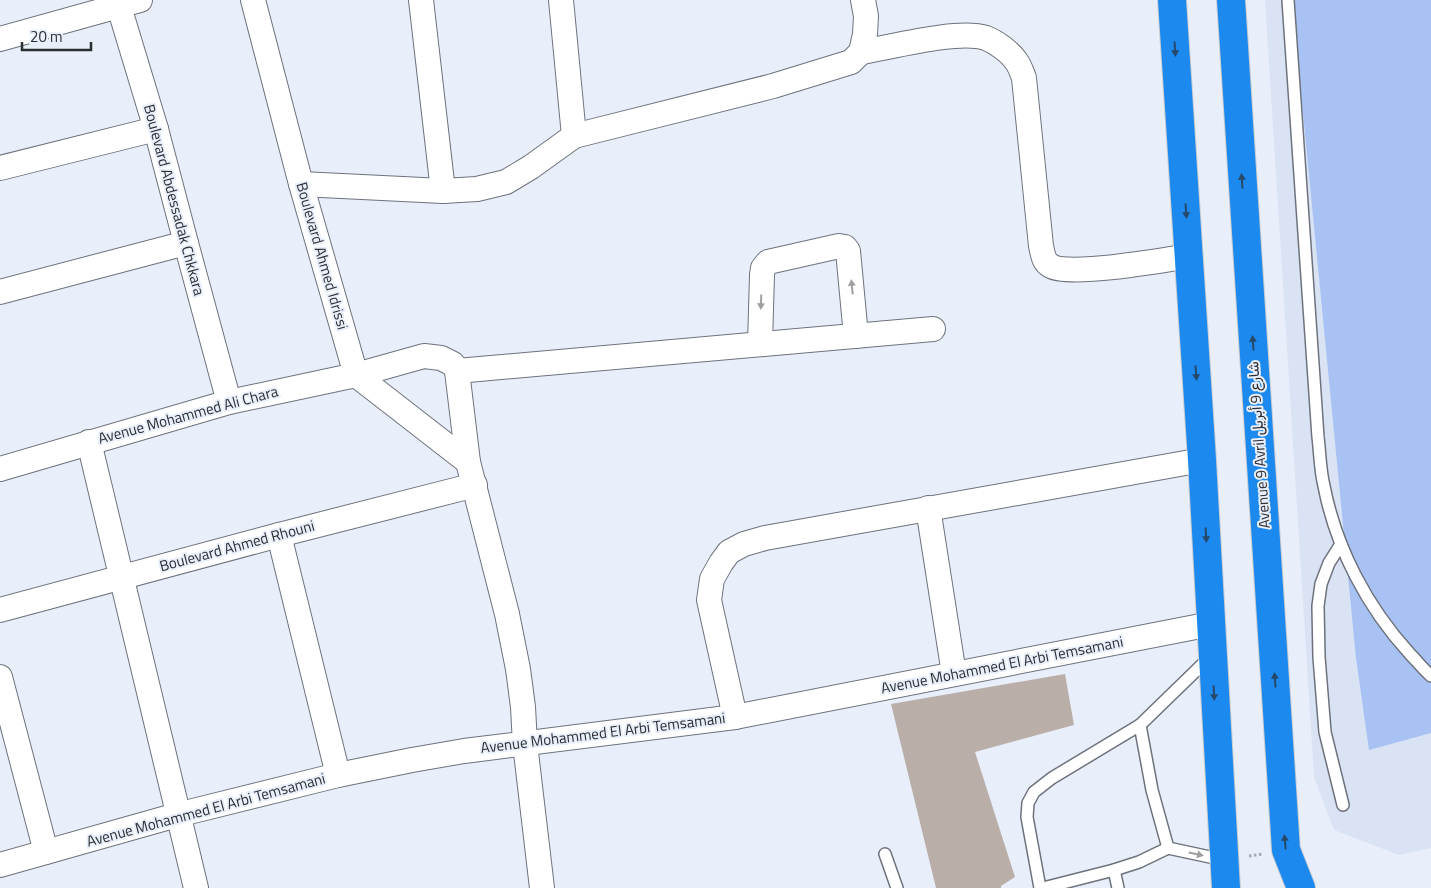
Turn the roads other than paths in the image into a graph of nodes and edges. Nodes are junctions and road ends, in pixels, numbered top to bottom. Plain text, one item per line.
1 (253, 0) edge
2 (421, 0) edge
3 (561, 0) edge
4 (863, 0) edge
5 (1172, 0) edge
6 (1230, 0) edge
7 (1288, 0) edge
8 (125, 2) edge
9 (0, 39) edge
10 (861, 52) junction
11 (156, 130) junction
12 (574, 136) junction
13 (0, 168) edge
14 (301, 184) junction
15 (443, 191) junction
16 (186, 243) junction
17 (1189, 256) junction
18 (0, 292) edge
19 (933, 329) dead end
20 (856, 336) junction
21 (760, 344) junction
22 (457, 371) junction
23 (356, 375) junction
24 (229, 402) junction
25 (89, 442) junction
26 (1202, 460) junction
27 (468, 462) junction
28 (0, 469) edge
29 (475, 485) junction
30 (928, 508) junction
31 (279, 534) junction
32 (1341, 544) junction
33 (121, 578) junction
34 (0, 610) edge
35 (1211, 624) junction
36 (1212, 655) junction
37 (954, 674) junction
38 (1431, 676) edge
39 (0, 677) edge
40 (735, 717) junction
41 (1140, 724) junction
42 (525, 744) junction
43 (338, 776) junction
44 (1343, 806) dead end
45 (177, 815) junction
46 (1168, 848) junction
47 (46, 852) junction
48 (886, 854) dead end
49 (1224, 860) junction
50 (0, 865) edge
51 (1114, 870) junction
52 (196, 888) edge
53 (542, 888) edge
54 (897, 888) edge
55 (1042, 888) edge
56 (1118, 888) edge
57 (1226, 888) edge
58 (1301, 888) edge

1 - 14 street, Boulevard Ahmed Idrissi
2 - 15 street
3 - 12 street
4 - 10 street
5 -> 17 highway
58 -> 6 highway, Avenue 9 Avril شارع 9 أبريل
7 - 32 lane
8 - 9 street
8 - 11 street, Boulevard Abdessadak Chkkara
10 - 12 street
10 - 17 street
11 - 13 street
11 - 16 street, Boulevard Abdessadak Chkkara
12 - 15 street
14 - 15 street
14 - 23 street, Boulevard Ahmed Idrissi
16 - 18 street
16 - 24 street, Boulevard Abdessadak Chkkara
17 -> 26 highway
19 - 20 street
20 - 21 street
20 -> 21 street
21 - 22 street
22 - 23 street, Avenue Mohammed Ali Chara
22 - 27 street
23 - 24 street, Avenue Mohammed Ali Chara
23 - 27 street
24 - 25 street, Avenue Mohammed Ali Chara
25 - 28 street, Avenue Mohammed Ali Chara
25 - 33 street
26 - 30 street
26 -> 35 highway
27 - 29 street
29 - 31 street, Boulevard Ahmed Rhouni
29 - 42 street
30 - 37 street
30 - 40 street
31 - 33 street, Boulevard Ahmed Rhouni
31 - 43 street
32 - 38 lane
32 - 44 lane
33 - 34 street, Boulevard Ahmed Rhouni
33 - 45 street
35 - 36 highway
35 - 37 street, Avenue Mohammed El Arbi Temsamani
36 - 41 lane
36 -> 49 highway
37 - 40 street, Avenue Mohammed El Arbi Temsamani
39 - 47 street
40 - 42 street, Avenue Mohammed El Arbi Temsamani
41 - 46 lane
41 - 55 lane
42 - 43 street, Avenue Mohammed El Arbi Temsamani
42 - 53 street
43 - 45 street, Avenue Mohammed El Arbi Temsamani
45 - 47 street, Avenue Mohammed El Arbi Temsamani
45 - 52 street
46 -> 49 lane
46 - 51 lane
47 - 50 street, Avenue Mohammed El Arbi Temsamani
48 - 54 lane
49 - 57 highway
51 - 55 lane
51 - 56 lane

